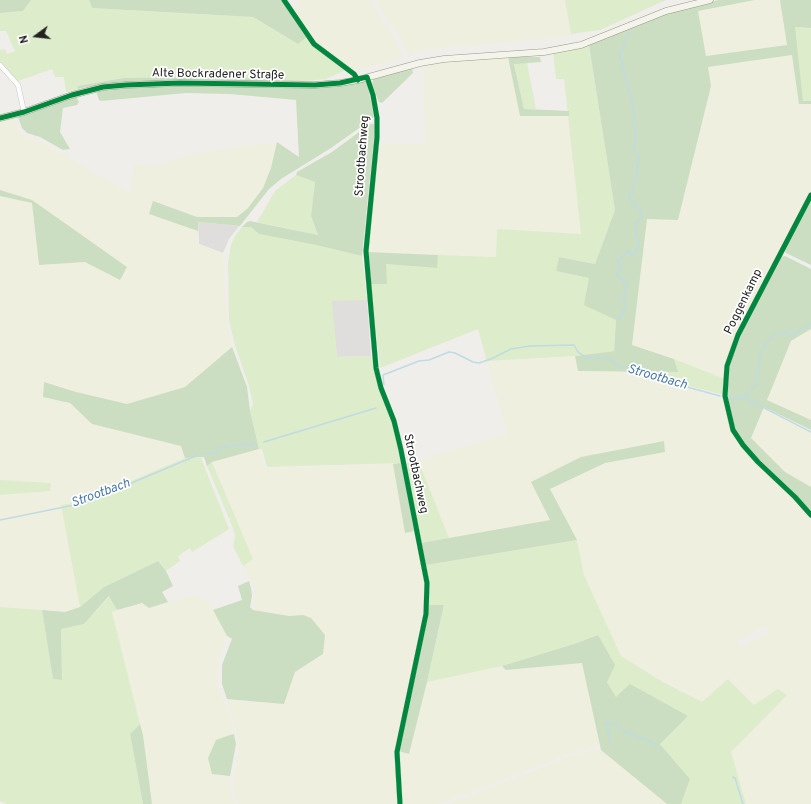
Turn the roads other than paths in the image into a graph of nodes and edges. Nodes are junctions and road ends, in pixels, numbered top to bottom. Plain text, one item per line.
1 (284, 0) edge
2 (710, 0) edge
3 (0, 65) edge
4 (367, 77) junction
5 (358, 80) junction
6 (24, 112) junction
7 (0, 118) edge
8 (811, 194) edge
9 (811, 515) edge
10 (400, 804) edge

1 - 5 street
2 - 4 street, Alte Bockradener Straße
3 - 6 street
4 - 5 street, Alte Bockradener Straße
4 - 10 street, Strootbachweg
5 - 6 street, Alte Bockradener Straße
6 - 7 street, Alte Bockradener Straße
8 - 9 street, Poggenkamp

